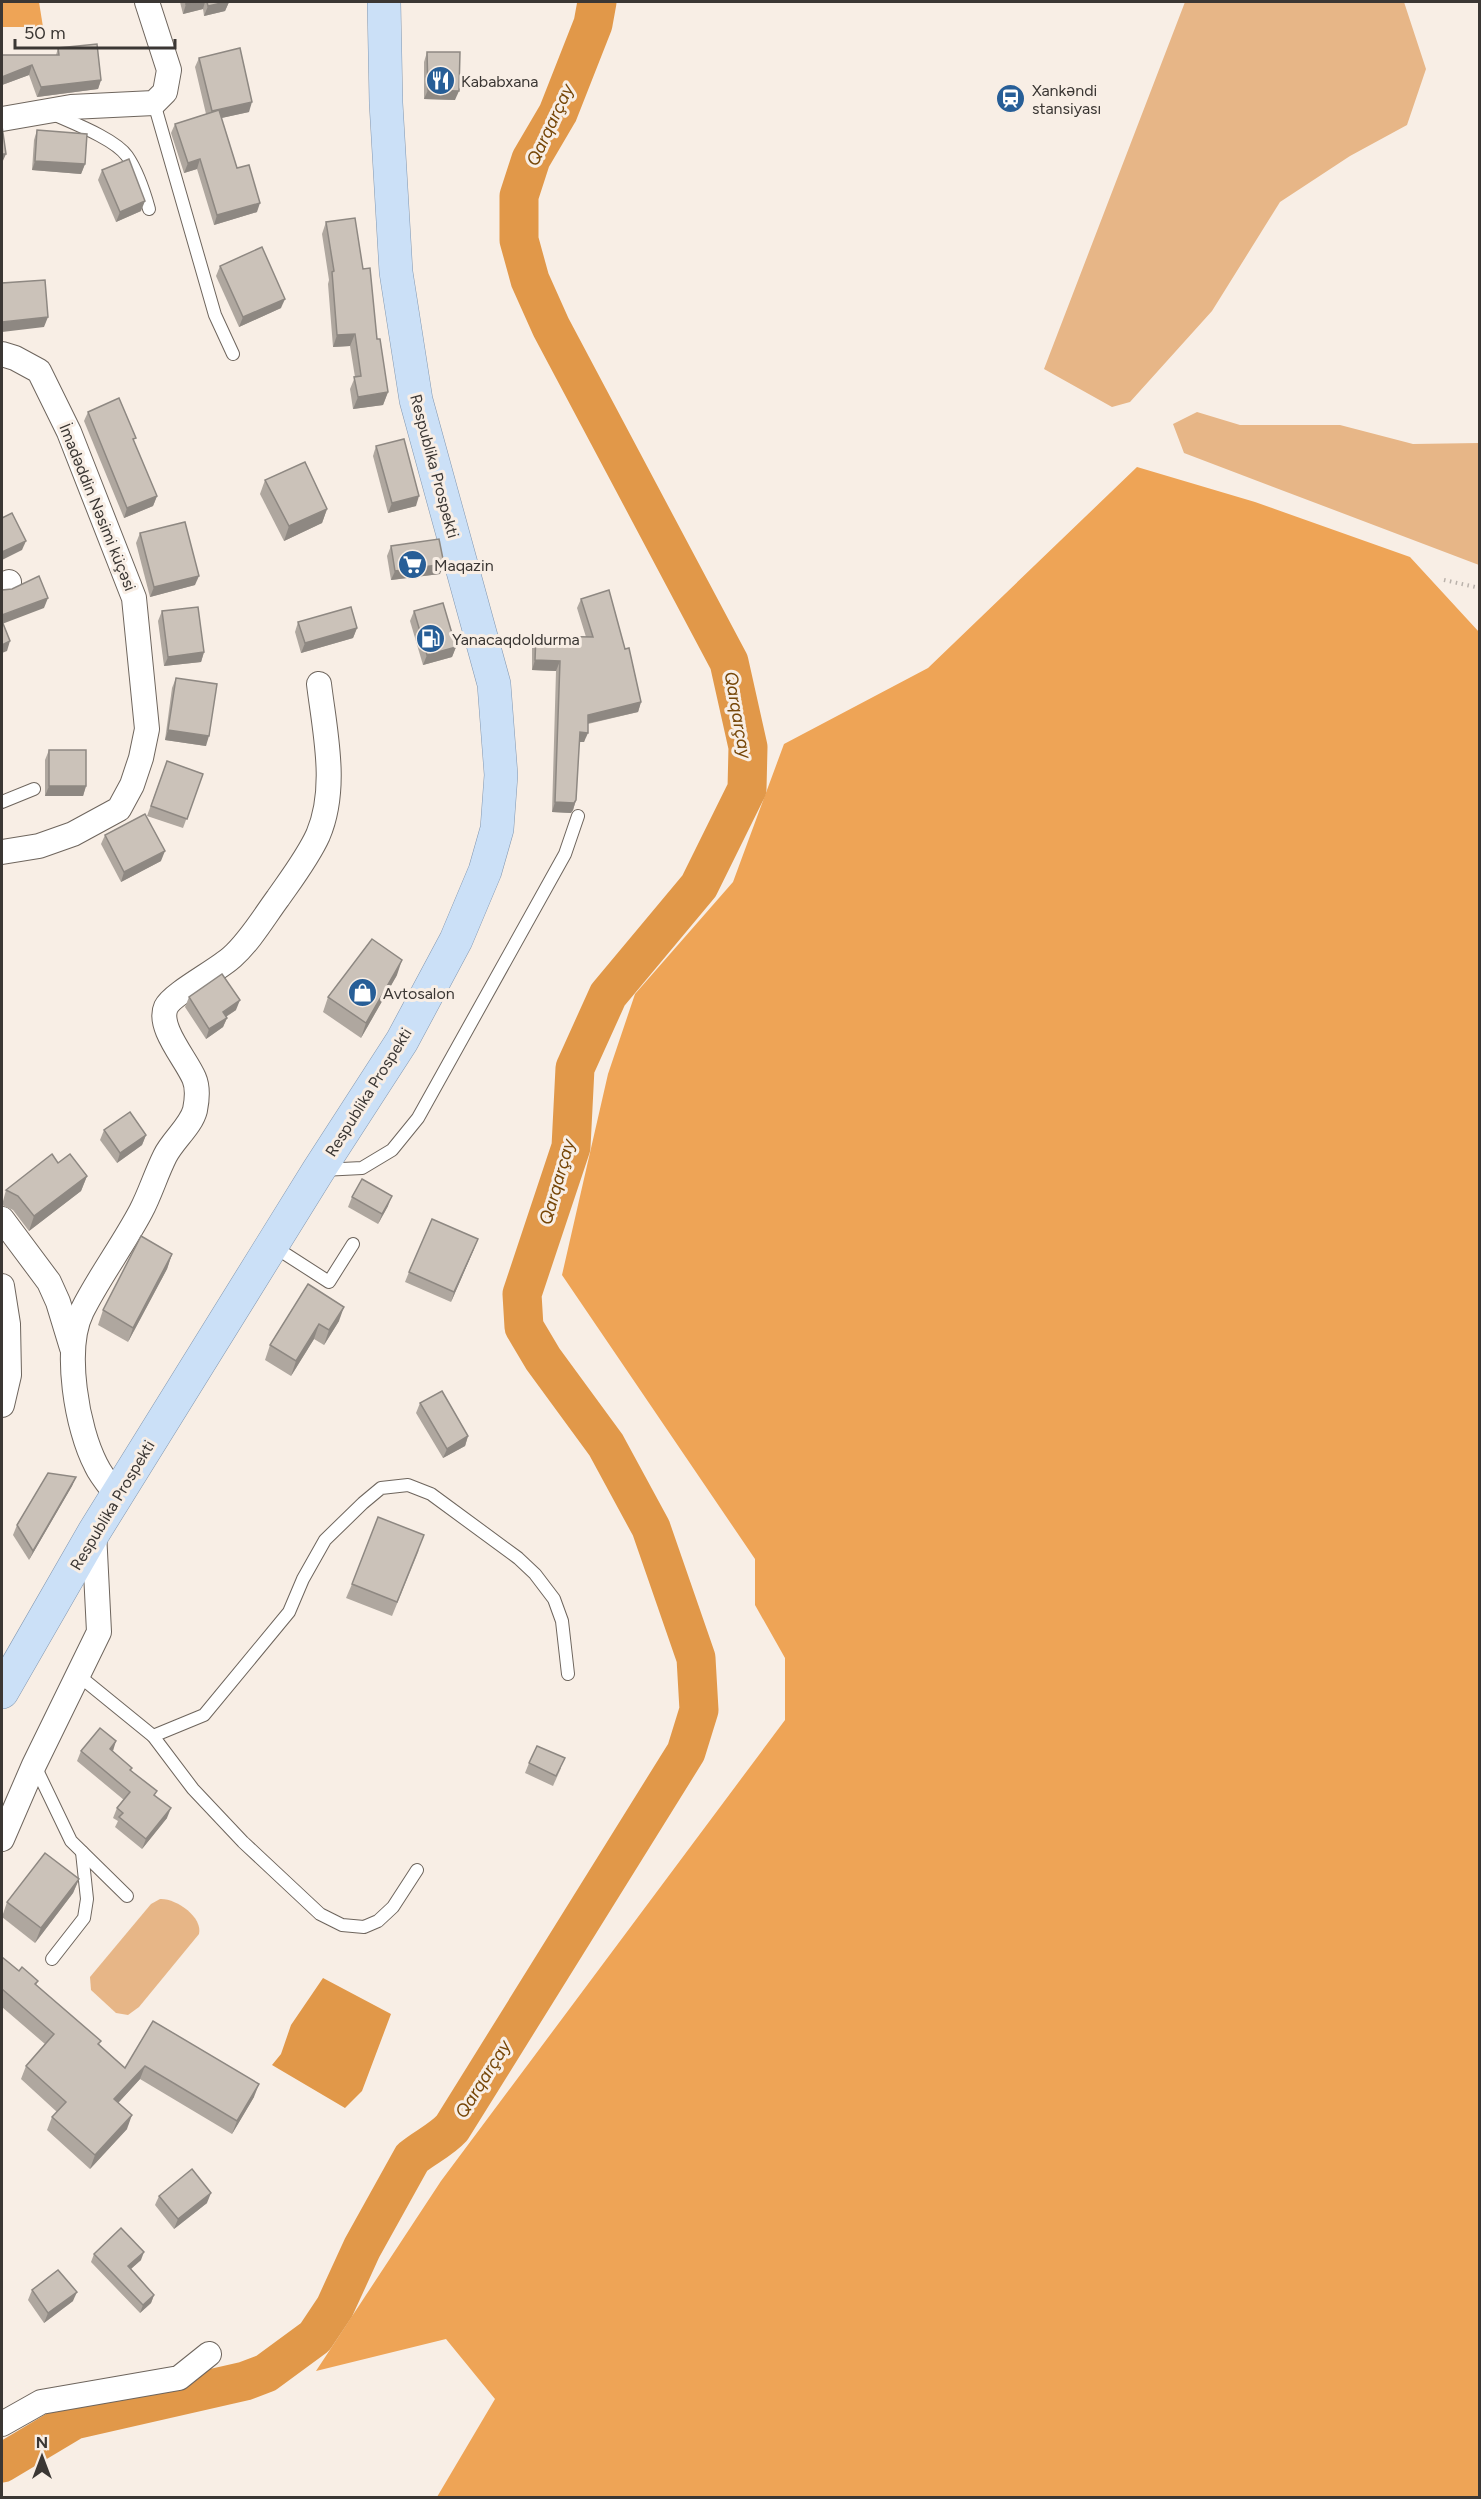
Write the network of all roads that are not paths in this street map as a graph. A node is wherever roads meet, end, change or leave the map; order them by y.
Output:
1 (147, 2) edge
2 (384, 2) edge
3 (154, 103) junction
4 (46, 111) junction
5 (2, 119) edge
6 (149, 209) dead end
7 (2, 354) edge
8 (233, 354) dead end
9 (318, 684) dead end
10 (34, 789) dead end
11 (2, 802) edge
12 (578, 816) dead end
13 (2, 852) edge
14 (318, 1171) junction
15 (2, 1220) edge
16 (353, 1244) dead end
17 (272, 1246) junction
18 (2, 1286) edge
19 (74, 1353) junction
20 (2, 1405) edge
21 (117, 1495) junction
22 (94, 1532) junction
23 (568, 1674) dead end
24 (78, 1676) junction
25 (2, 1692) edge
26 (153, 1736) junction
27 (34, 1765) junction
28 (2, 1839) edge
29 (82, 1852) junction
30 (417, 1870) dead end
31 (127, 1896) dead end
32 (52, 1959) dead end
33 (209, 2354) dead end
34 (2, 2424) edge

1 - 3 street
2 - 14 main road, Respublika Prospekti
3 - 4 street
3 - 8 lane
4 - 5 street
4 - 6 lane
7 - 13 street, İmadəddin Nəsimi küçəsi
9 - 19 street
10 - 11 lane
12 - 14 lane
14 - 17 main road, Respublika Prospekti
15 - 19 street
16 - 17 lane
17 - 21 main road, Respublika Prospekti
18 - 20 street
19 - 21 street
21 - 22 main road, Respublika Prospekti
22 - 24 street
22 - 25 main road, Respublika Prospekti
23 - 26 lane
24 - 26 lane
24 - 27 street
26 - 30 lane
27 - 28 street
27 - 29 lane
29 - 31 lane
29 - 32 lane
33 - 34 street

